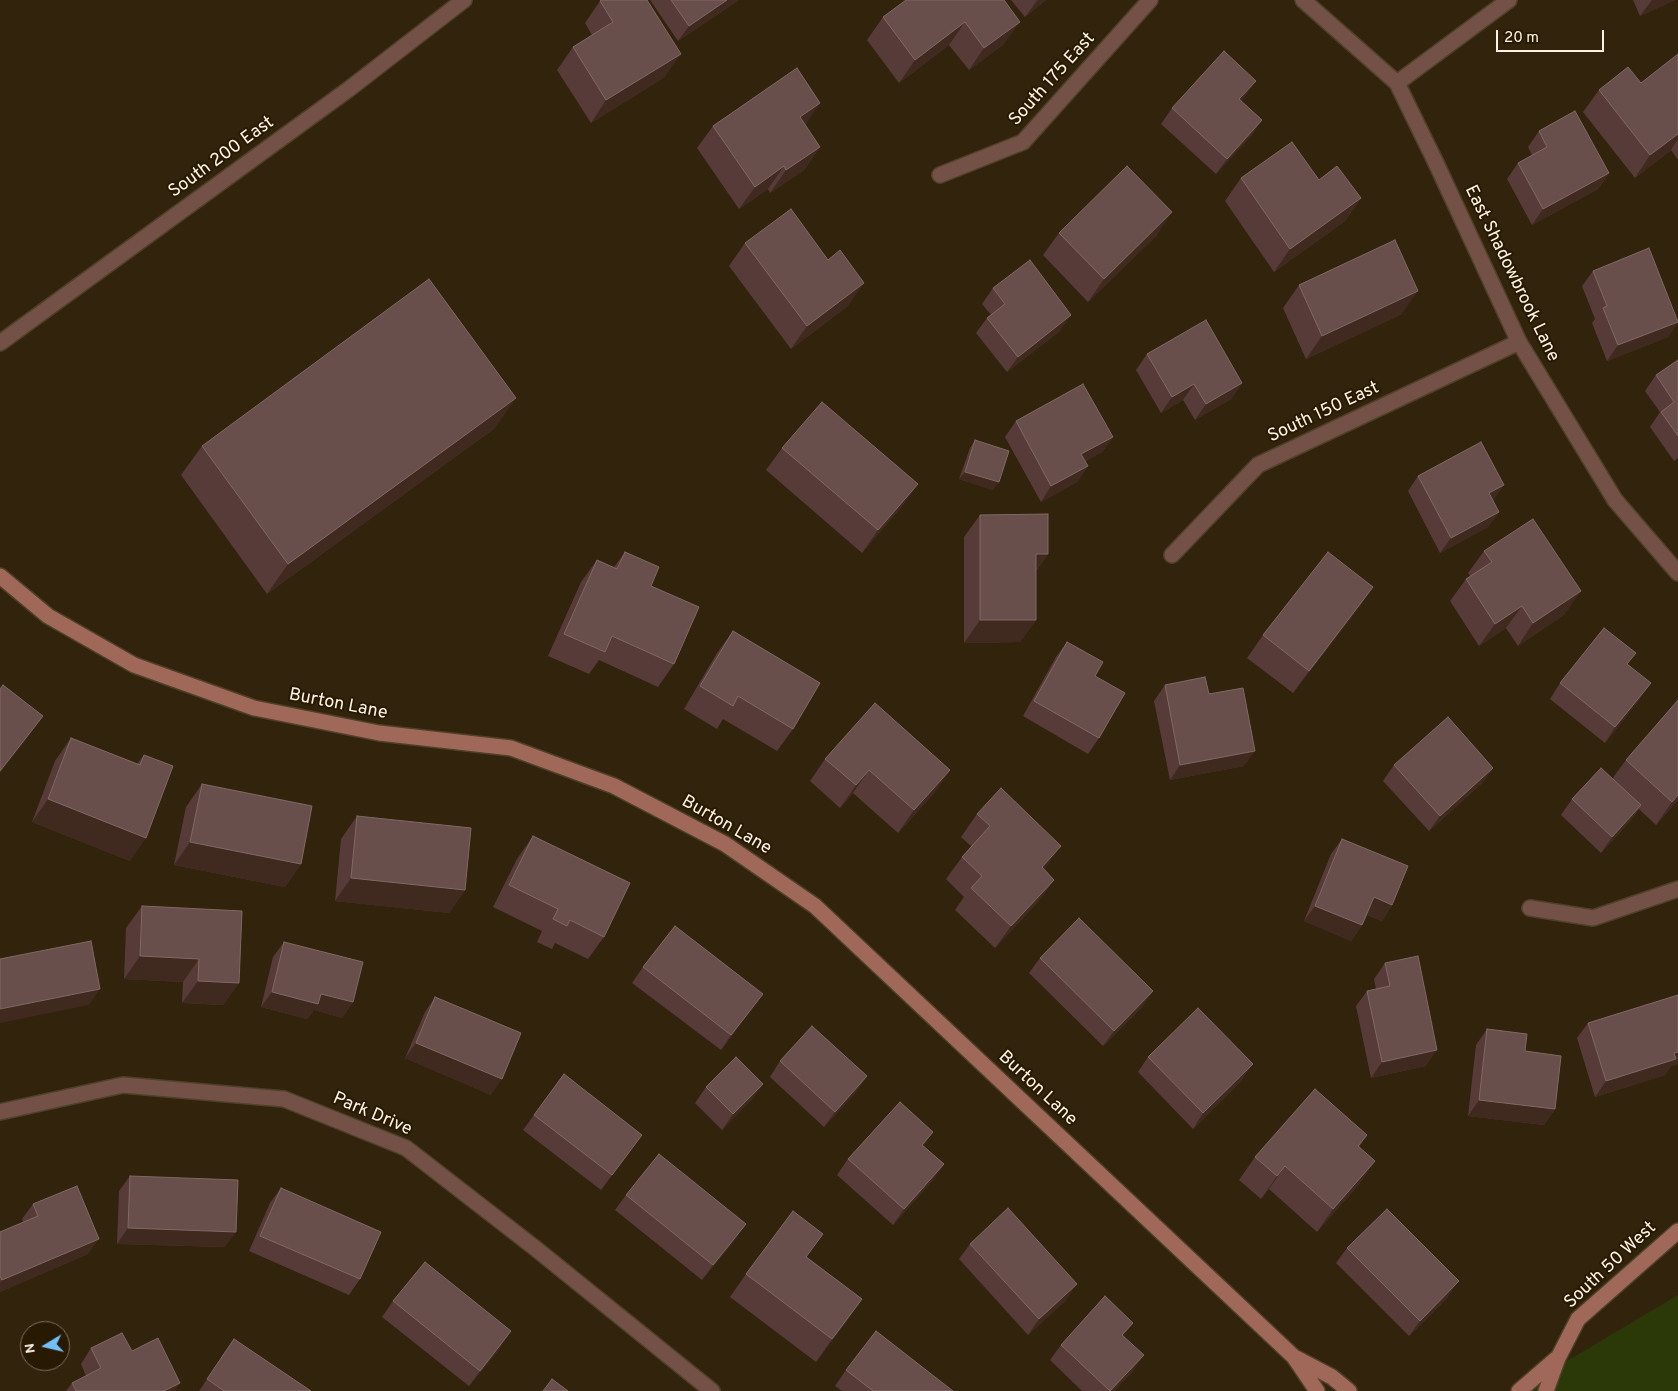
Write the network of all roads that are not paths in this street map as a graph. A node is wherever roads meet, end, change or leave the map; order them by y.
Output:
1 (464, 0) edge
2 (1150, 0) edge
3 (1304, 0) edge
4 (1509, 0) edge
5 (1397, 83) junction
6 (940, 175) dead end
7 (1519, 342) junction
8 (0, 343) edge
9 (1172, 554) dead end
10 (1678, 573) edge
11 (0, 576) edge
12 (1678, 888) edge
13 (1530, 908) dead end
14 (0, 1112) edge
15 (1678, 1231) edge
16 (1294, 1357) junction
17 (1558, 1358) junction
18 (712, 1391) edge
19 (1316, 1391) edge
20 (1349, 1391) edge
21 (1519, 1391) edge
22 (1546, 1391) edge

1 - 8 street, South 200 East
2 - 6 street, South 175 East
3 - 5 street, East Shadowbrook Lane
4 - 5 street
5 - 7 street, East Shadowbrook Lane
7 - 9 street, South 150 East
7 - 10 street, East Shadowbrook Lane
11 - 16 street, Burton Lane
12 - 13 street
14 - 18 street, Park Drive
15 - 17 street, South 50 West
16 - 19 street, Burton Lane
16 - 20 street, Burton Lane
17 - 21 street, South 50 West
17 - 22 street, South 50 West

